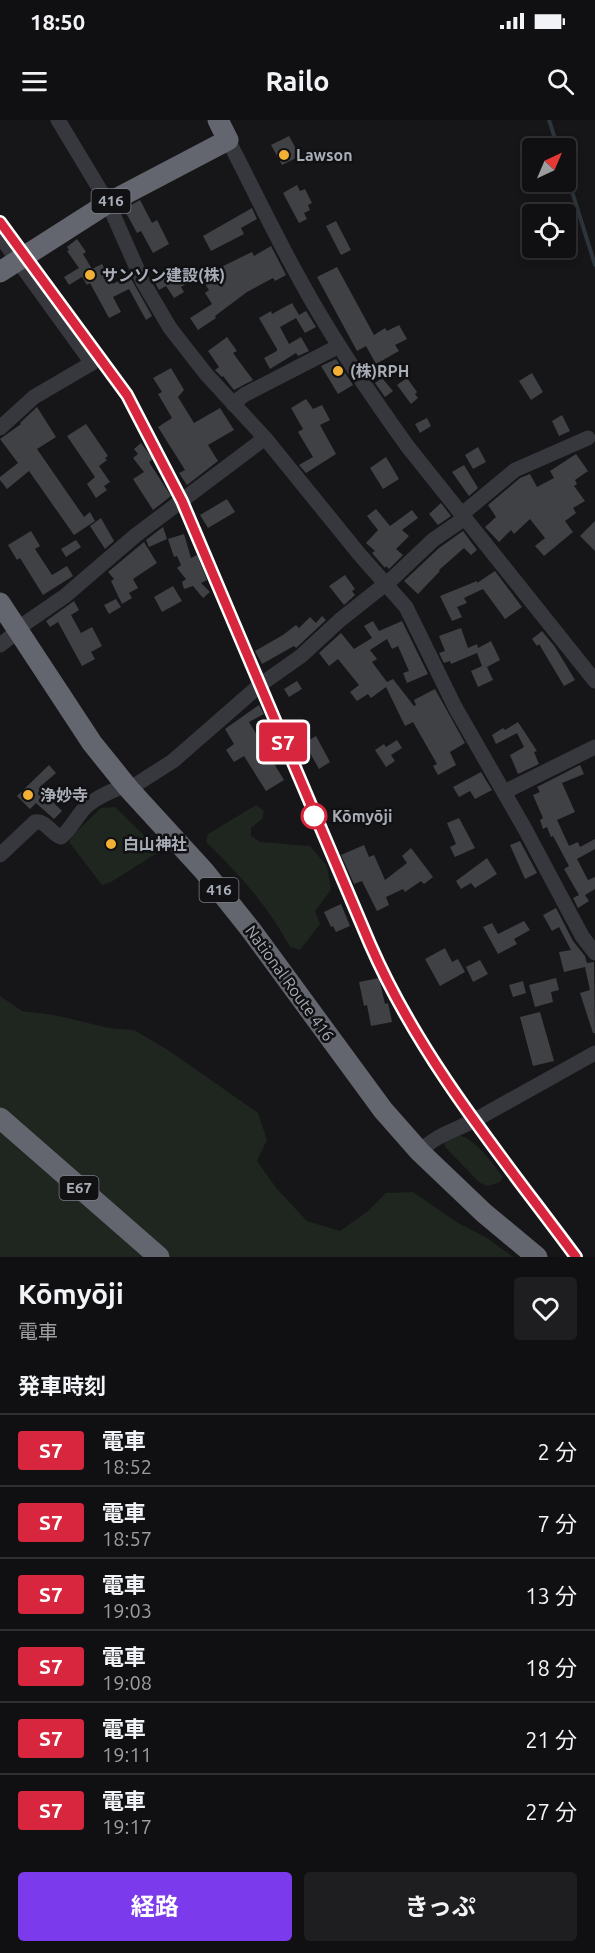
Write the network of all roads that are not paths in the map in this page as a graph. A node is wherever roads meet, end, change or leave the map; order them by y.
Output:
1 (58, 120) edge
2 (218, 120) edge
3 (228, 140) junction
4 (108, 203) junction
5 (0, 236) edge
6 (18, 261) junction
7 (0, 272) edge
8 (339, 346) junction
9 (233, 404) junction
10 (0, 428) edge
11 (265, 438) junction
12 (588, 438) dead end
13 (463, 516) junction
14 (386, 584) junction
15 (0, 603) edge
16 (8, 636) edge
17 (595, 681) edge
18 (595, 747) edge
19 (127, 787) junction
20 (504, 792) junction
21 (0, 855) edge
22 (595, 953) edge
23 (595, 1053) edge
24 (0, 1118) edge
25 (420, 1152) junction
26 (159, 1257) edge
27 (537, 1257) edge

1 - 4 street
2 - 3 highway
3 - 4 highway, 416
3 - 8 street
4 - 6 highway, 416
4 - 9 street
5 - 6 street
6 - 7 highway, 416
6 - 10 street
8 - 9 street
8 - 13 street
9 - 11 street
11 - 14 street
11 - 16 street
12 - 13 street
13 - 14 street
13 - 17 street
14 - 19 street
14 - 20 street
15 - 16 highway, National Route 416 / 416
16 - 19 highway, National Route 416 / 416
18 - 20 street
19 - 21 street
19 - 25 highway, National Route 416 / 416
20 - 22 street
23 - 25 street
24 - 26 highway, E67
25 - 27 highway, National Route 416 / 416

